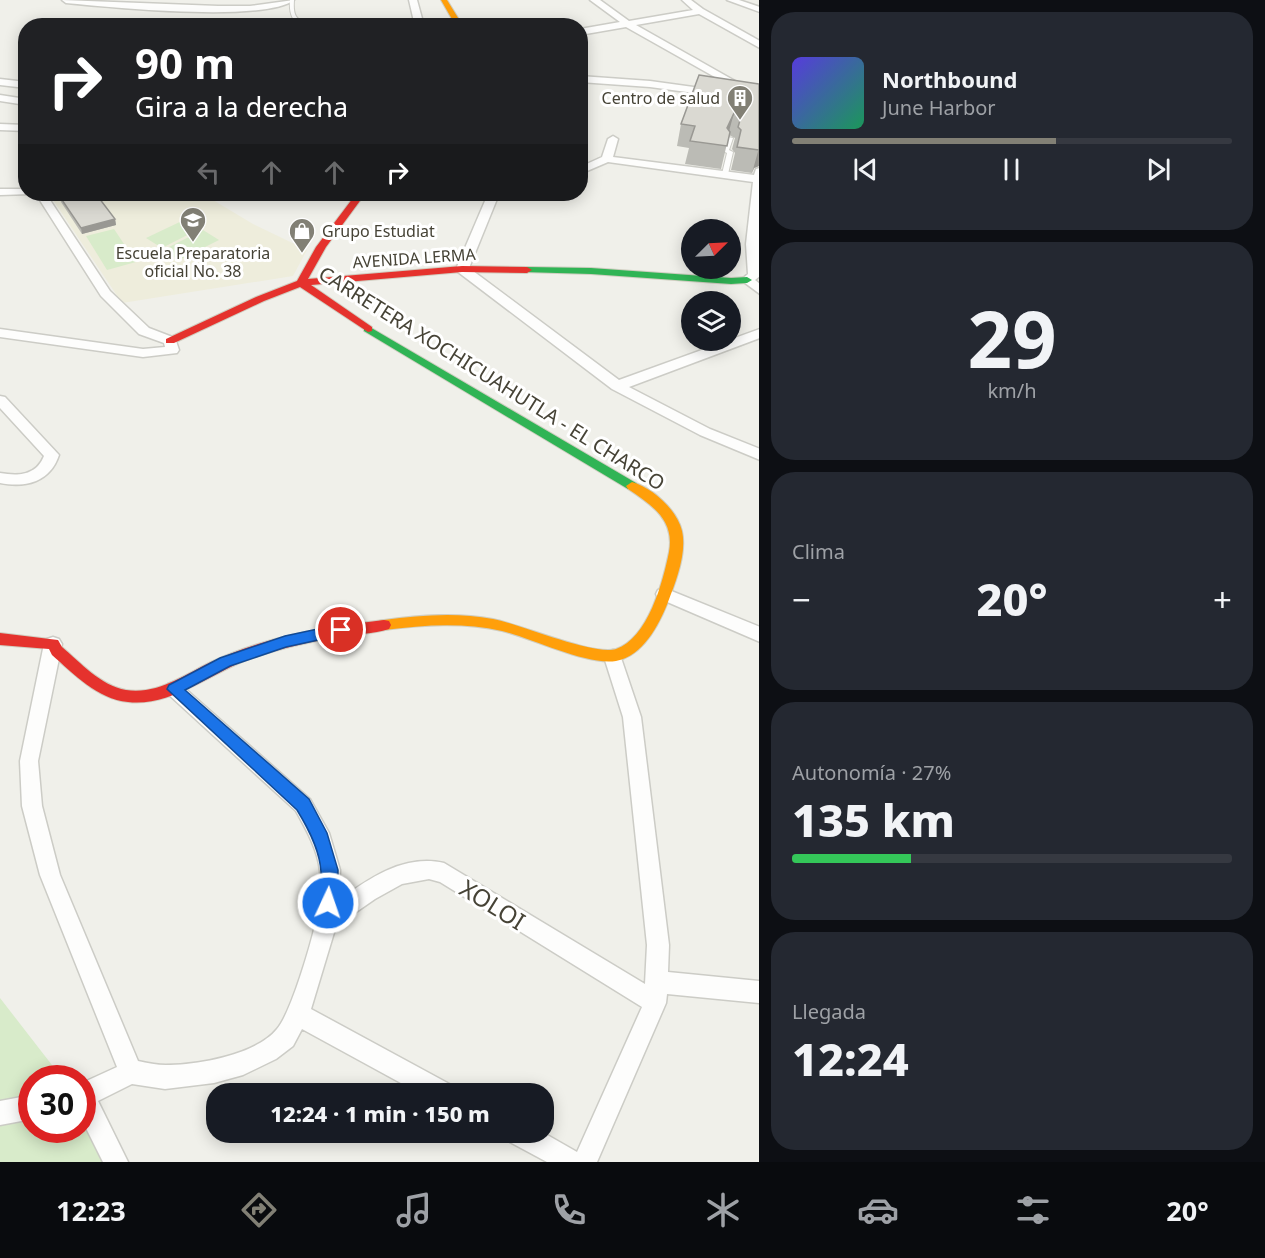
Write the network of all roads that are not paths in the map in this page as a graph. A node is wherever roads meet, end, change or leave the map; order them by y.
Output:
1 (66, 0) edge
2 (291, 0) edge
3 (413, 0) edge
4 (444, 0) edge
5 (594, 0) edge
6 (686, 0) edge
7 (731, 0) edge
8 (166, 4) edge
9 (759, 10) edge
10 (700, 11) junction
11 (293, 18) edge
12 (416, 18) edge
13 (455, 18) edge
14 (628, 24) junction
15 (588, 31) edge
16 (759, 45) edge
17 (588, 79) edge
18 (0, 82) edge
19 (18, 84) edge
20 (747, 97) junction
21 (0, 98) edge
22 (759, 99) edge
23 (18, 101) edge
24 (0, 127) edge
25 (18, 128) edge
26 (730, 138) edge
27 (613, 139) dead end
28 (607, 159) junction
29 (588, 167) edge
30 (725, 174) junction
31 (759, 175) edge
32 (0, 192) edge
33 (18, 192) edge
34 (46, 201) edge
35 (355, 201) edge
36 (490, 201) edge
37 (756, 244) edge
38 (462, 269) junction
39 (747, 280) junction
40 (301, 283) junction
41 (759, 290) edge
42 (0, 333) edge
43 (759, 333) edge
44 (170, 341) junction
45 (617, 386) junction
46 (0, 400) edge
47 (759, 455) edge
48 (0, 478) edge
49 (664, 594) junction
50 (759, 635) edge
51 (0, 639) edge
52 (53, 644) junction
53 (613, 657) junction
54 (174, 689) junction
55 (327, 920) junction
56 (759, 992) edge
57 (656, 993) junction
58 (298, 1014) junction
59 (131, 1072) junction
60 (425, 1083) edge
61 (96, 1090) edge
62 (18, 1110) edge
63 (0, 1113) edge
64 (96, 1122) edge
65 (537, 1143) edge
66 (116, 1162) edge
67 (572, 1162) edge
68 (585, 1162) edge

1 - 8 street
2 - 8 street
2 - 11 lane
3 - 12 street
4 - 13 main road
5 - 14 street
6 - 10 street
7 - 9 street
10 - 14 street
10 - 16 street
14 - 15 street
14 - 20 street
17 - 20 street
18 - 19 street
20 - 22 street
21 - 23 street
24 - 25 street
26 - 30 lane
27 - 28 street
28 - 29 street
28 - 30 street
30 - 31 street
31 - 37 street
32 - 33 street
34 - 44 street
35 - 40 main road, CARRETERA XOCHICUAHUTLA - EL CHARCO
36 - 38 street
37 - 39 street
38 - 39 main road, AVENIDA LERMA
38 - 40 main road, AVENIDA LERMA
38 - 45 street
39 - 41 street
40 - 44 main road, AVENIDA LERMA
40 - 49 main road, CARRETERA XOCHICUAHUTLA - EL CHARCO
42 - 44 street, AVENIDA LERMA
43 - 45 street
45 - 47 street
46 - 48 street
49 - 50 street
49 - 53 main road, CARRETERA XOCHICUAHUTLA - EL CHARCO
51 - 52 main road
52 - 54 main road
52 - 59 street
53 - 54 main road
53 - 57 street
54 - 55 street
55 - 57 street, XOLOI
55 - 58 street
56 - 57 street
57 - 68 street
58 - 59 street
58 - 60 street
59 - 61 street
62 - 63 street
64 - 66 street
65 - 67 street

